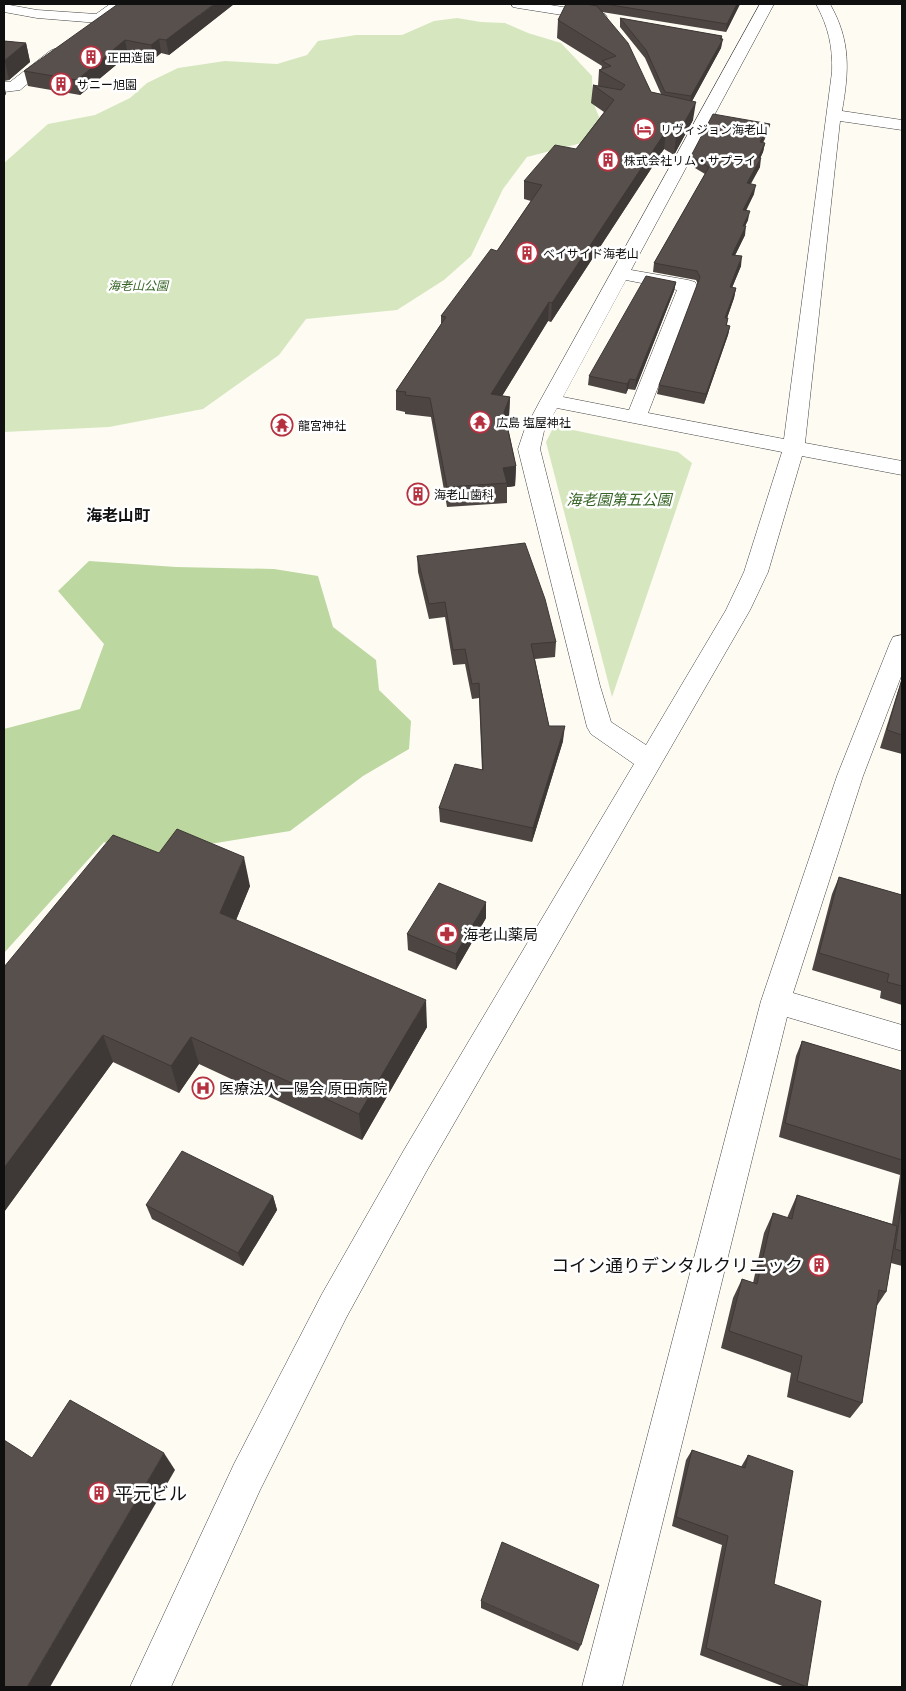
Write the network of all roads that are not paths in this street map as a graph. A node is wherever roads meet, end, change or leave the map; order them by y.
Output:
1 (119, 4) edge
2 (518, 4) edge
3 (767, 4) edge
4 (822, 4) edge
5 (4, 8) edge
6 (99, 18) junction
7 (609, 22) edge
8 (83, 31) edge
9 (68, 44) edge
10 (4, 87) edge
11 (833, 115) junction
12 (902, 125) edge
13 (619, 273) junction
14 (550, 401) junction
15 (636, 417) junction
16 (794, 447) junction
17 (902, 468) edge
18 (902, 643) edge
19 (650, 761) junction
20 (776, 1001) junction
21 (902, 1038) edge
22 (150, 1687) edge
23 (602, 1687) edge

1 - 6 street
2 - 7 street
3 - 13 street
4 - 11 street
5 - 6 street
6 - 8 street
9 - 10 street
11 - 12 street
11 - 16 street
13 - 14 street
13 - 15 street
14 - 15 street
14 - 19 street
15 - 16 street
16 - 17 street
16 - 19 street
18 - 20 street
19 - 22 street
20 - 21 street
20 - 23 street

